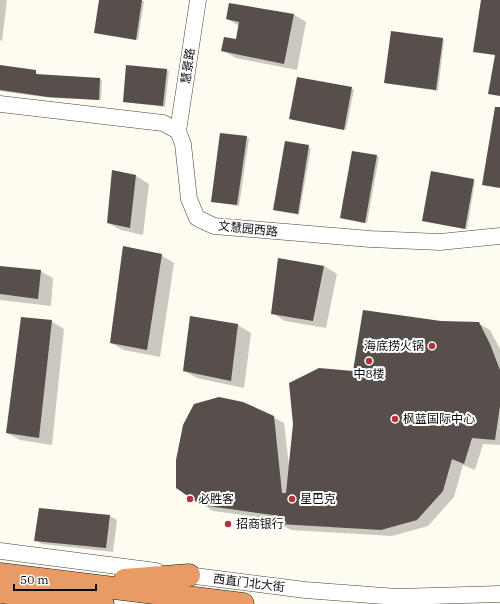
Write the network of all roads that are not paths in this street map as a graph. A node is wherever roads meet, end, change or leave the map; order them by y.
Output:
1 (198, 0) edge
2 (0, 104) edge
3 (178, 131) junction
4 (500, 236) edge
5 (0, 551) edge
6 (0, 574) edge
7 (189, 575) junction
8 (0, 592) edge
9 (79, 596) edge
10 (490, 597) edge
11 (103, 604) edge
12 (243, 604) edge

1 - 3 street, 慧景路
2 - 3 street
3 - 4 street, 文慧园西路
5 - 7 street, 西直门北大街
6 - 9 highway, 西直门北大街
7 - 9 highway
7 - 10 street, 西直门北大街
8 - 9 highway, 西直门北大街
9 - 11 highway, 西直门北大街
9 - 12 highway, 西直门北大街

